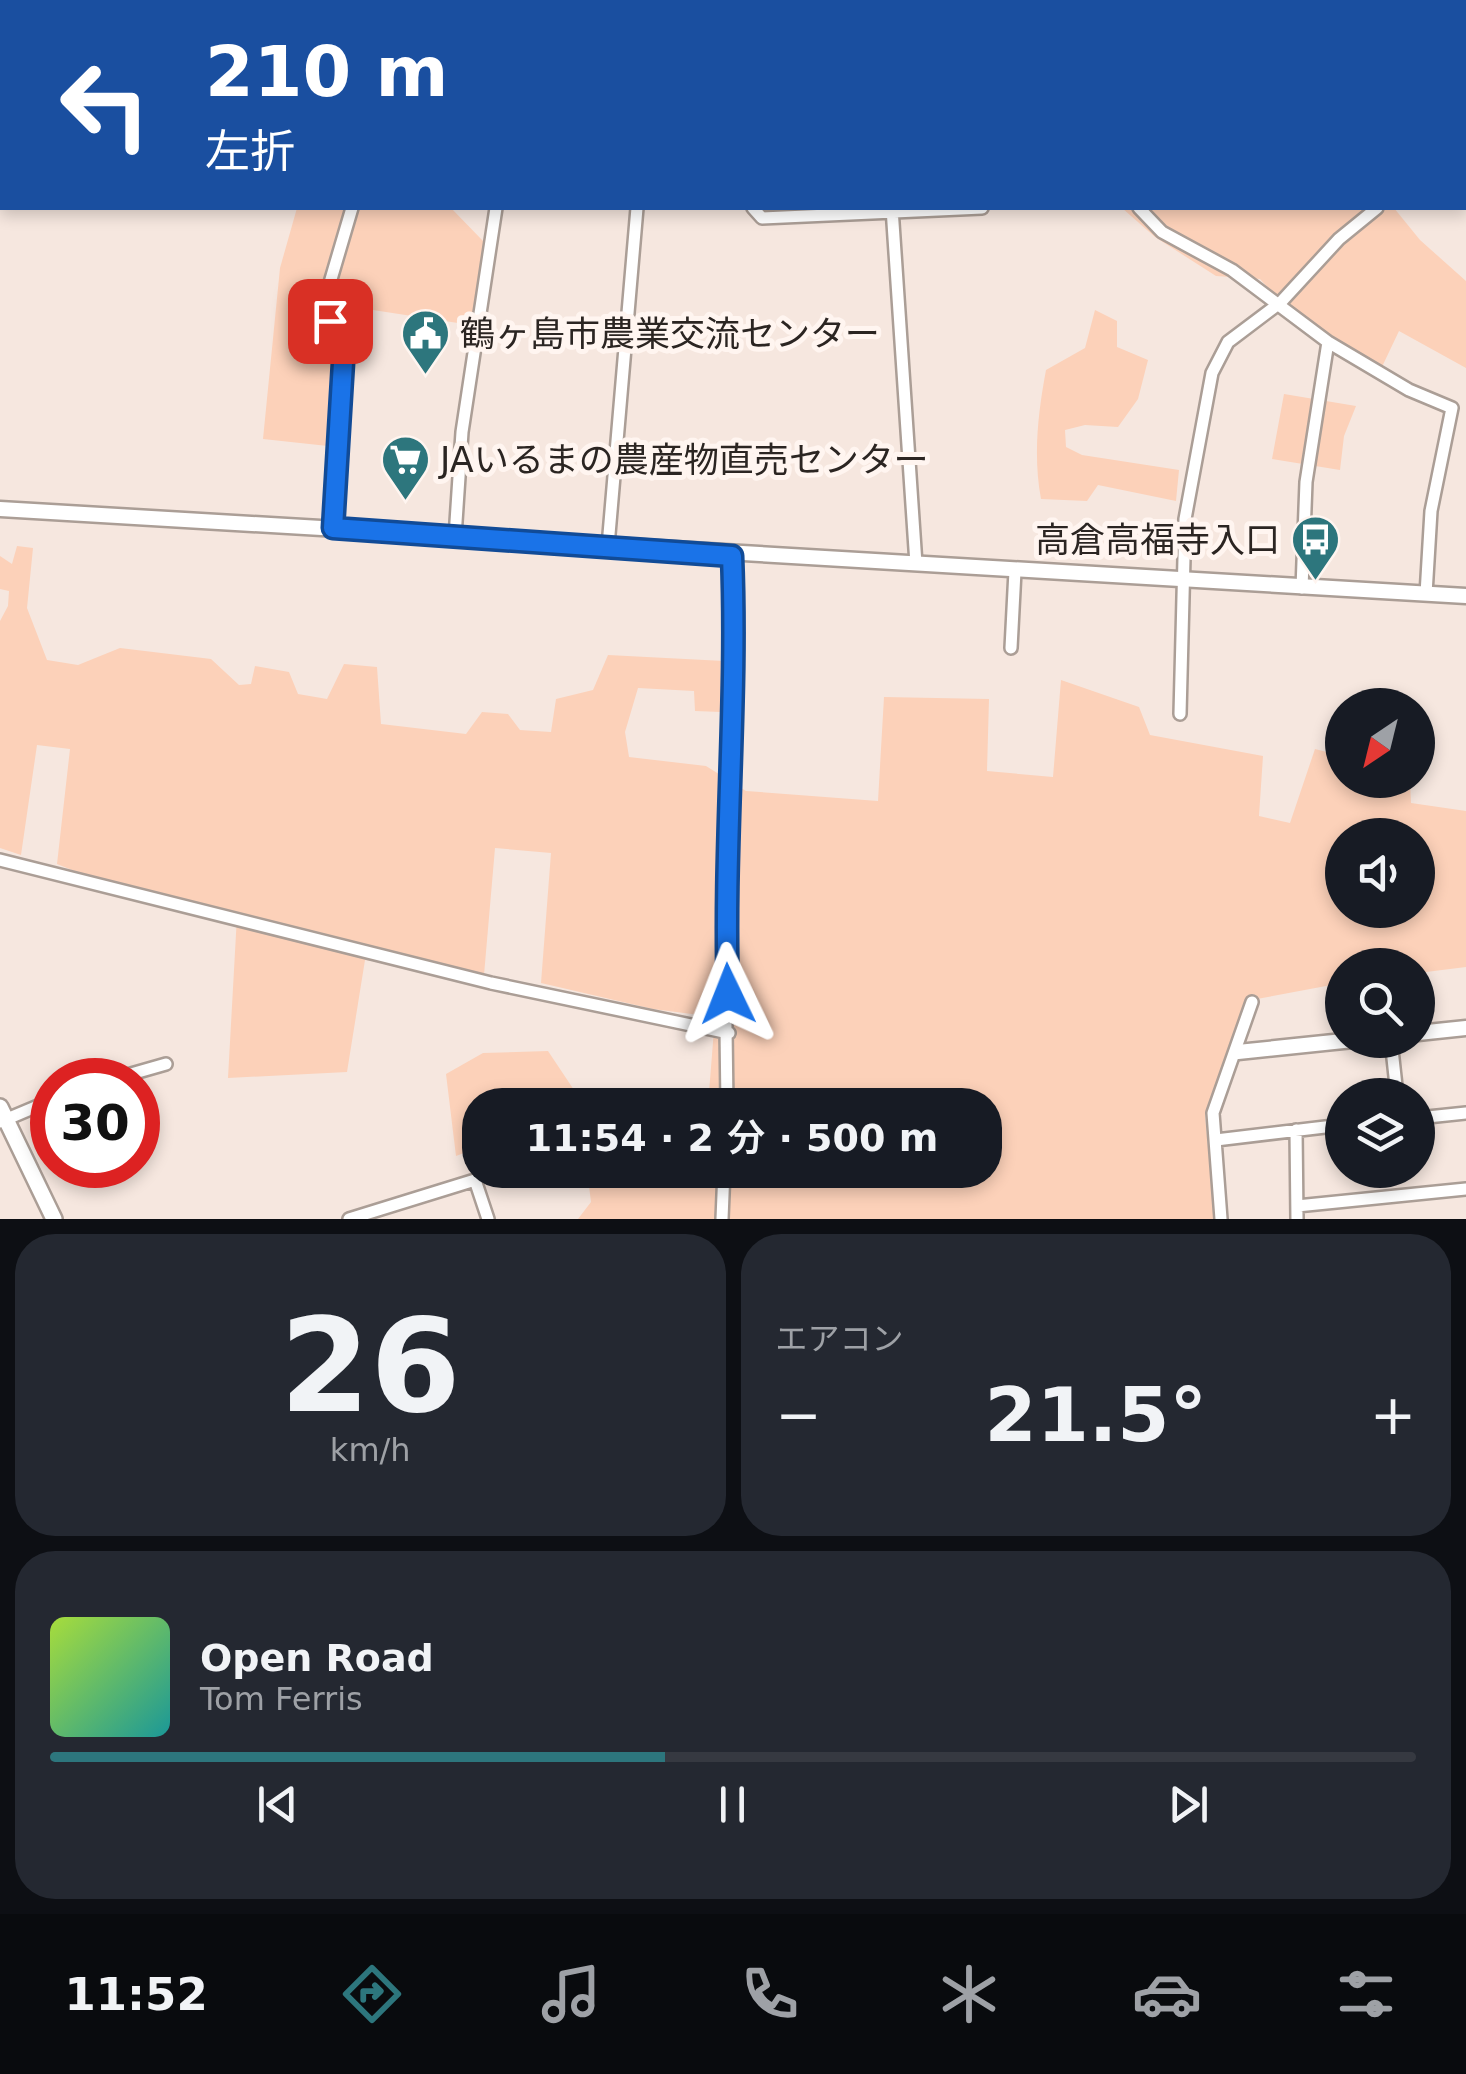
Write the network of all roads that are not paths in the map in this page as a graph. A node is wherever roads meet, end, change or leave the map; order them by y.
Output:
1 (351, 210) edge
2 (496, 210) edge
3 (637, 210) edge
4 (755, 210) edge
5 (922, 210) edge
6 (1141, 210) edge
7 (1374, 210) edge
8 (892, 211) edge
9 (1281, 302) junction
10 (1328, 342) junction
11 (0, 509) edge
12 (333, 528) junction
13 (455, 536) junction
14 (608, 546) junction
15 (732, 556) junction
16 (916, 564) junction
17 (1015, 571) junction
18 (1182, 581) junction
19 (1302, 588) junction
20 (1426, 594) junction
21 (1466, 596) edge
22 (1011, 648) dead end
23 (1180, 714) dead end
24 (0, 860) edge
25 (1252, 1002) dead end
26 (1466, 1028) edge
27 (729, 1032) junction
28 (1435, 1032) edge
29 (1325, 1043) edge
30 (1238, 1052) junction
31 (166, 1064) dead end
32 (160, 1066) edge
33 (727, 1088) edge
34 (30, 1107) edge
35 (1466, 1113) edge
36 (2, 1116) edge
37 (1435, 1116) edge
38 (1325, 1127) edge
39 (1296, 1130) junction
40 (1216, 1140) junction
41 (723, 1188) edge
42 (1466, 1189) edge
43 (1297, 1212) edge
44 (54, 1219) edge
45 (349, 1219) edge
46 (488, 1219) edge
47 (722, 1219) edge
48 (1222, 1219) edge

1 - 12 street
2 - 13 street
3 - 14 street
4 - 8 street
5 - 8 street
6 - 9 street
7 - 9 street
8 - 16 street
9 - 10 street
9 - 18 street
10 - 19 street
10 - 20 street
11 - 12 street
12 - 13 street
13 - 14 street
14 - 15 street
15 - 16 street
15 - 27 street
16 - 17 street
17 - 18 street
17 - 22 street
18 - 19 street
18 - 23 street
19 - 20 street
20 - 21 street
24 - 27 street
25 - 30 street
26 - 28 street
27 - 33 street
29 - 30 street
30 - 40 street
31 - 32 street
34 - 36 street
35 - 37 street
36 - 44 main road
38 - 39 street
39 - 40 street
39 - 43 street
40 - 48 street
41 - 47 street
42 - 43 street
45 - 46 street

